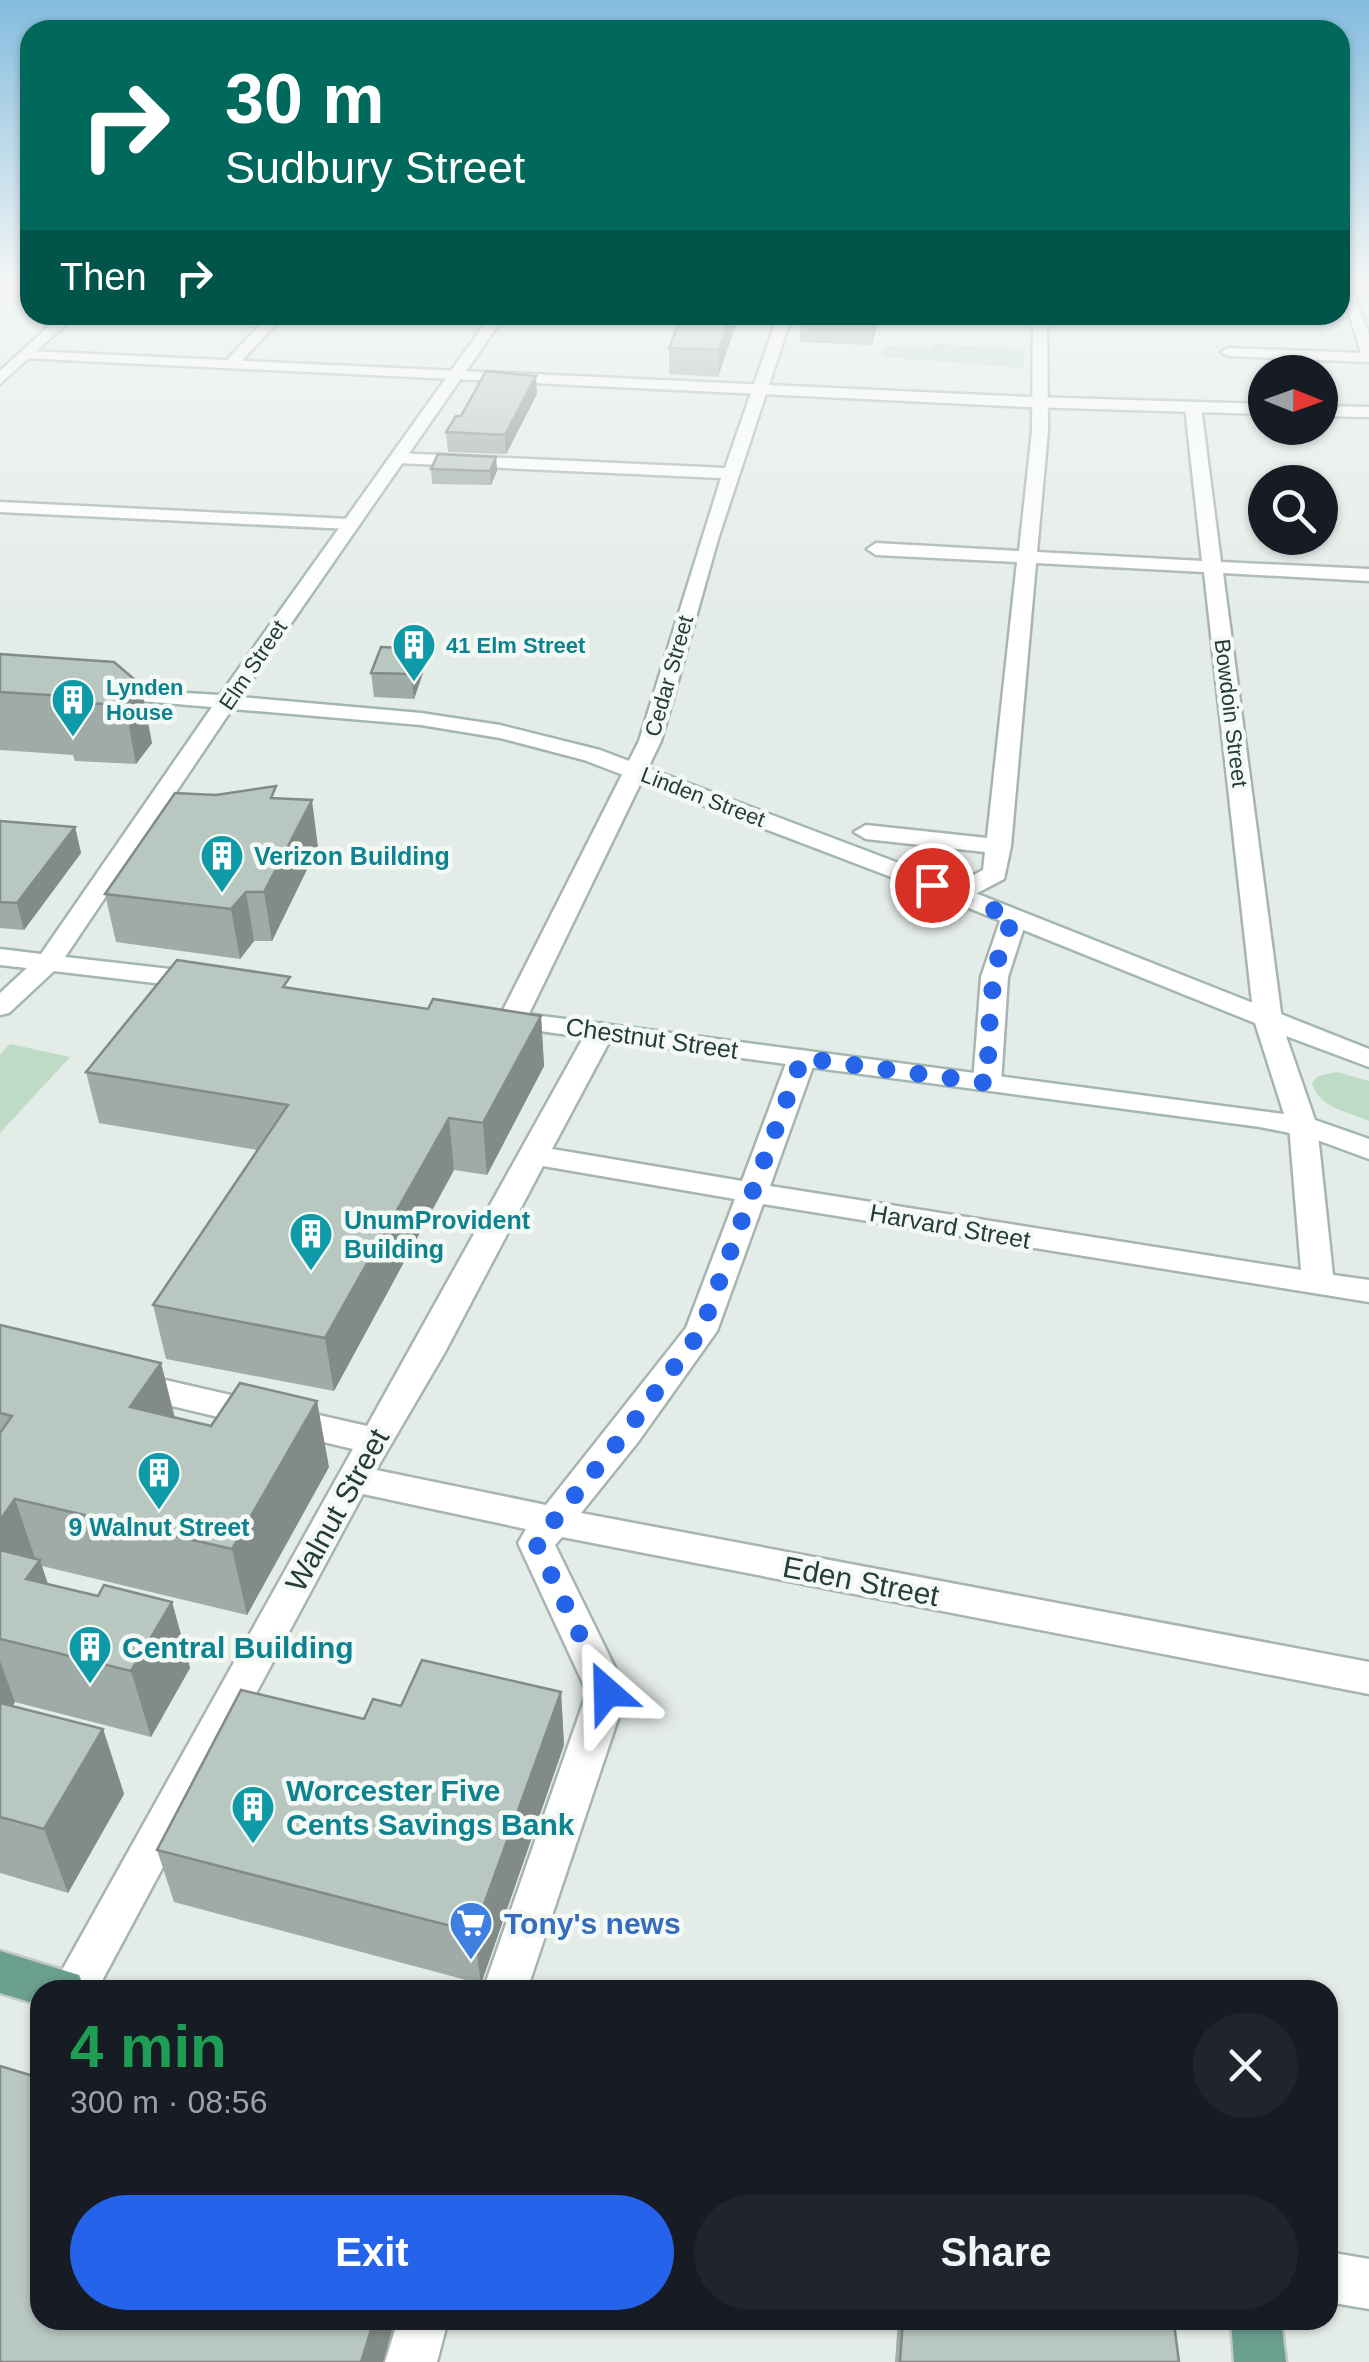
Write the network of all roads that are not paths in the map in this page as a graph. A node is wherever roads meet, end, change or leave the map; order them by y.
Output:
1 (443, 393) edge
2 (758, 393) edge
3 (845, 393) edge
4 (1041, 393) edge
5 (1041, 403) junction
6 (1193, 407) junction
7 (1248, 409) edge
8 (1338, 412) edge
9 (1368, 415) edge
10 (396, 458) junction
11 (730, 473) junction
12 (0, 508) edge
13 (349, 524) junction
14 (876, 549) dead end
15 (1029, 558) junction
16 (1210, 566) junction
17 (1369, 575) edge
18 (75, 690) edge
19 (228, 702) junction
20 (635, 772) junction
21 (866, 832) dead end
22 (999, 846) junction
23 (956, 894) junction
24 (1014, 918) junction
25 (0, 957) edge
26 (48, 962) junction
27 (225, 984) edge
28 (0, 1007) edge
29 (483, 1016) edge
30 (512, 1020) junction
31 (1268, 1020) junction
32 (601, 1031) junction
33 (802, 1058) junction
34 (1366, 1058) edge
35 (1286, 1076) junction
36 (987, 1083) junction
37 (1299, 1115) junction
38 (1369, 1150) edge
39 (532, 1155) junction
40 (751, 1190) junction
41 (1318, 1283) junction
42 (1369, 1291) edge
43 (97, 1376) edge
44 (375, 1441) junction
45 (354, 1479) junction
46 (550, 1522) junction
47 (1369, 1678) edge
48 (0, 1972) edge
49 (30, 1980) edge
50 (78, 1980) edge
51 (509, 1980) edge
52 (1338, 2279) edge
53 (1369, 2284) edge
54 (420, 2330) edge
55 (1257, 2330) edge
56 (411, 2362) edge
57 (1260, 2362) edge

1 - 10 street, Elm Street
2 - 11 street, Cedar Street
3 - 5 street
4 - 5 street
5 - 6 street
5 - 15 street
6 - 7 street
6 - 16 street, Bowdoin Street
8 - 9 street
10 - 11 street
10 - 13 street, Elm Street
11 - 20 street, Cedar Street
12 - 13 street
13 - 19 street, Elm Street
14 - 15 street
15 - 16 street
15 - 22 street
16 - 17 street
16 - 31 street, Bowdoin Street
18 - 19 street, Linden Street
19 - 20 street, Linden Street
19 - 26 street, Elm Street
20 - 23 street, Linden Street
20 - 30 street, Cedar Street
21 - 22 street
22 - 23 street
23 - 24 street, Linden Street
24 - 31 street, Linden Street
24 - 36 street
25 - 26 street
26 - 27 street
26 - 28 street, Elm Street
29 - 30 street, Chestnut Street
30 - 32 street, Chestnut Street
31 - 34 street, Linden Street
31 - 35 street, Bowdoin Street
32 - 33 street, Chestnut Street
32 - 39 street, Walnut Street
33 - 36 street, Chestnut Street
33 - 40 street
34 - 35 street
35 - 37 street, Bowdoin Street
36 - 37 street, Chestnut Street
37 - 38 street, Chestnut Street
37 - 41 street
39 - 40 street, Harvard Street
39 - 44 street, Walnut Street
40 - 41 street, Harvard Street
40 - 46 street
41 - 42 street, Harvard Street
43 - 44 street
44 - 45 street, Walnut Street
45 - 46 street, Eden Street
45 - 50 street, Walnut Street
46 - 47 street, Eden Street
46 - 51 street
48 - 49 main road
52 - 53 street
54 - 56 street
55 - 57 main road

